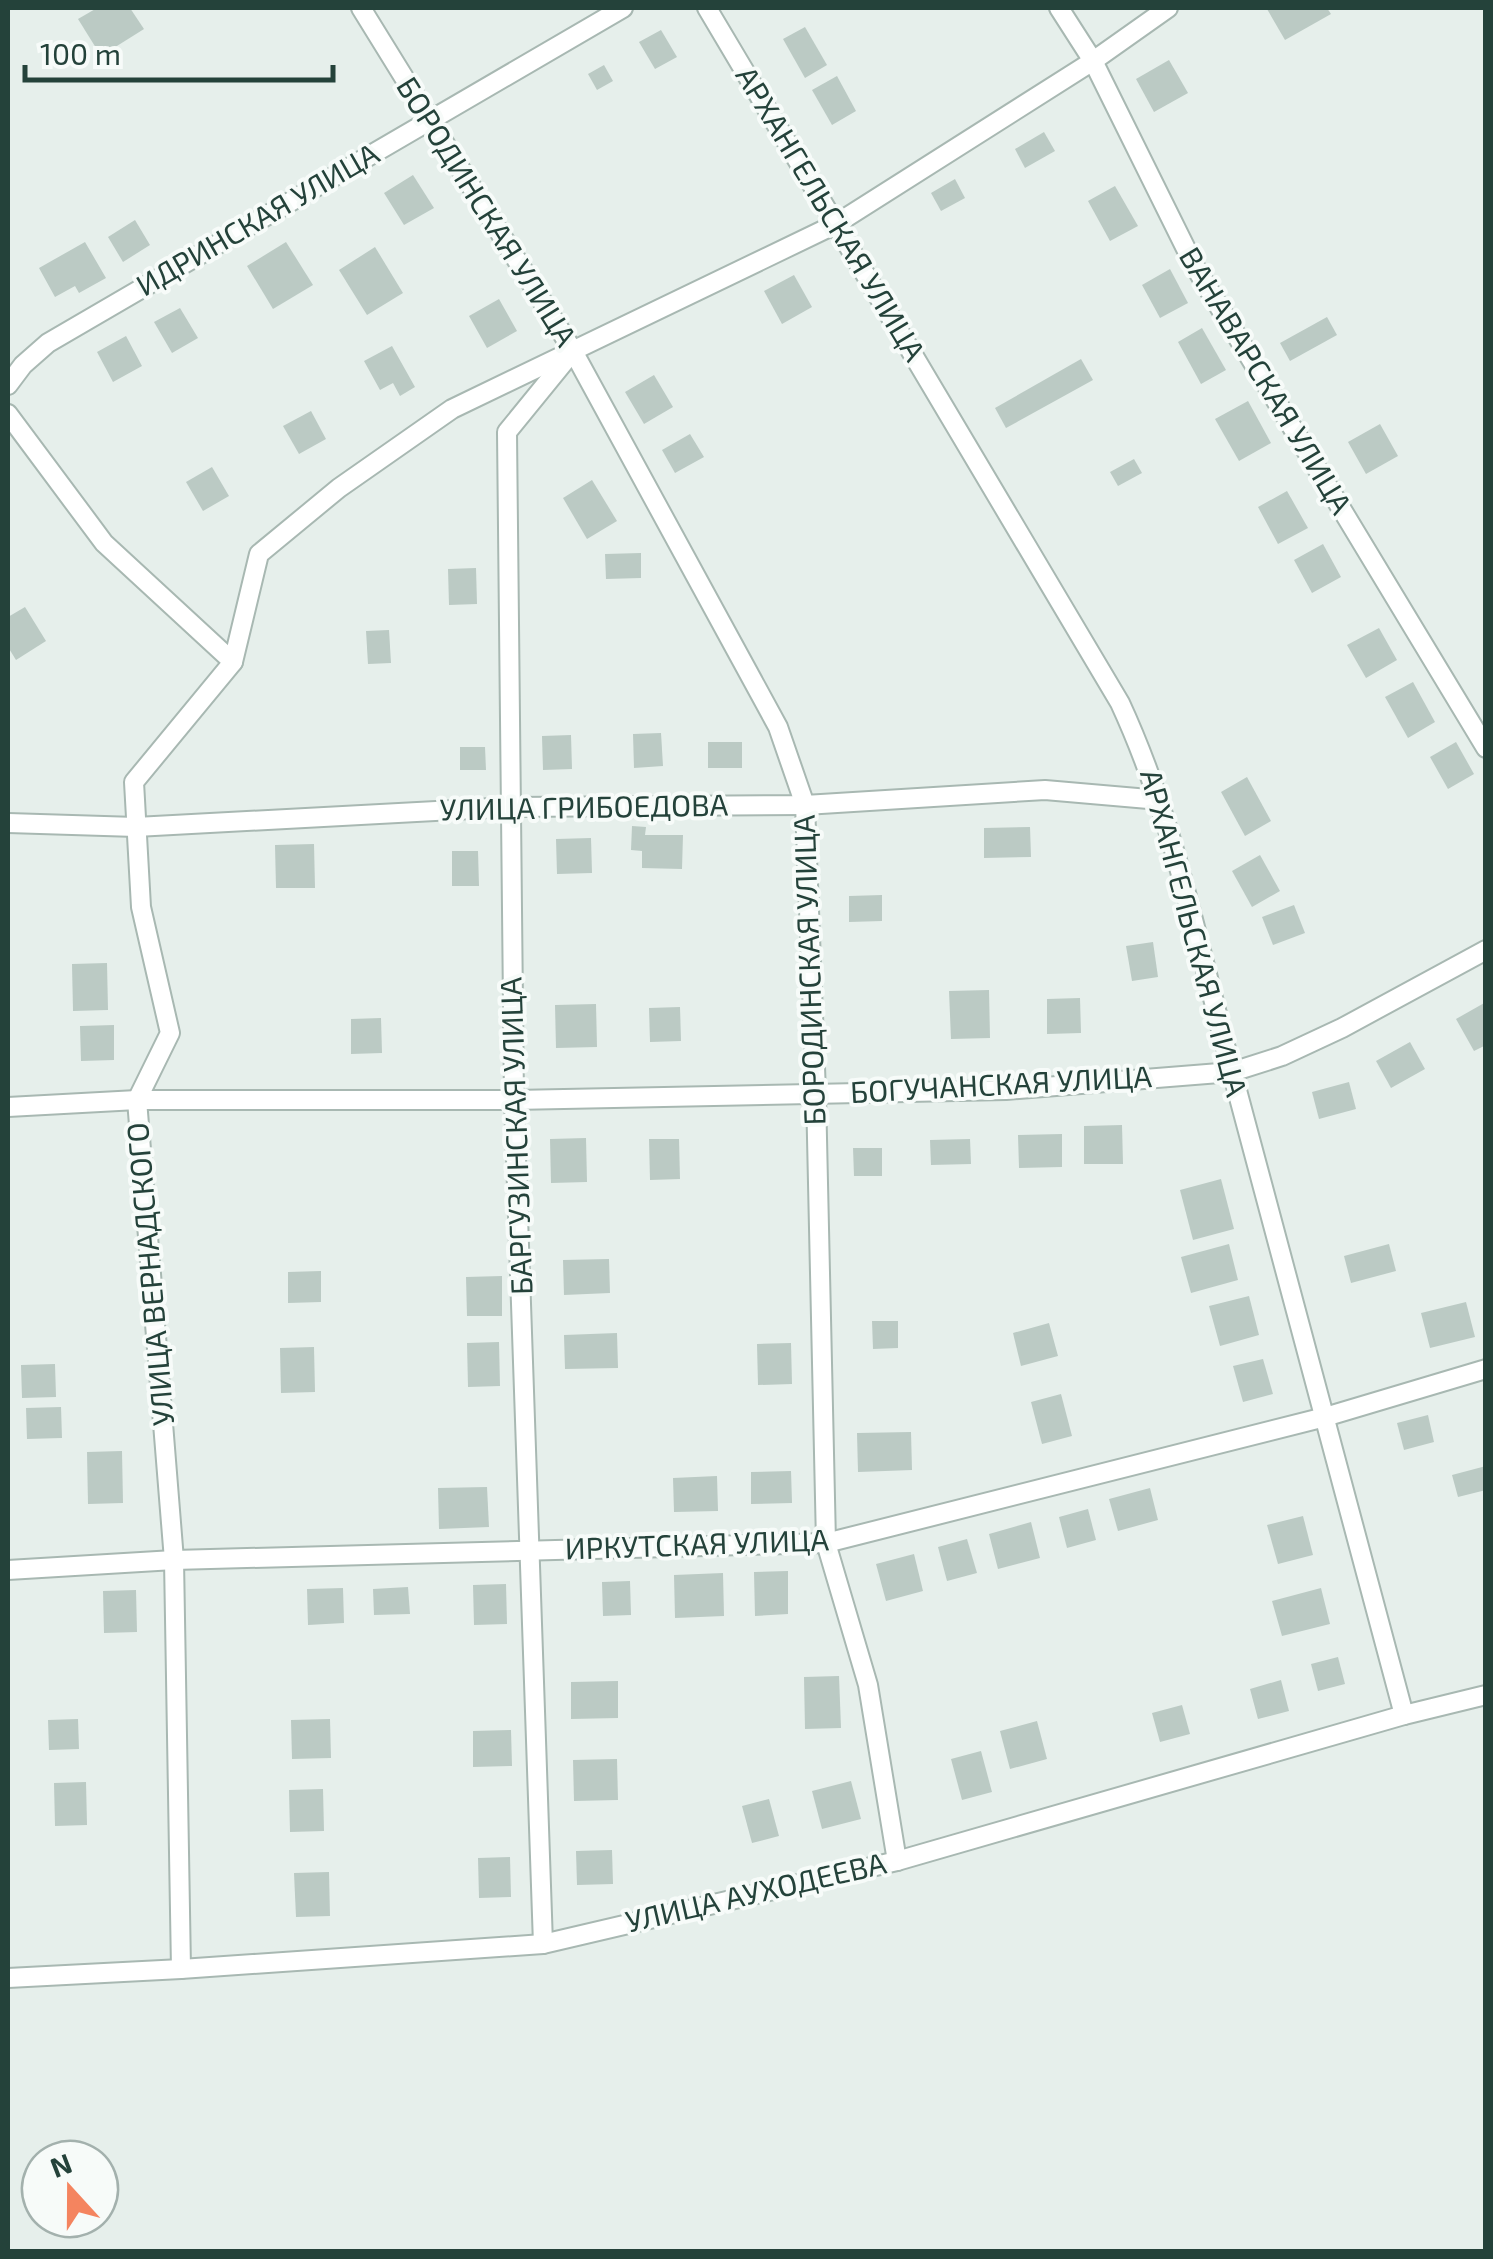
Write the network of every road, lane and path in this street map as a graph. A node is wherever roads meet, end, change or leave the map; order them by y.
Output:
1 (361, 8) edge
2 (623, 8) edge
3 (707, 8) edge
4 (1059, 8) edge
5 (1168, 8) edge
6 (1093, 61) junction
7 (429, 121) junction
8 (836, 224) junction
9 (573, 351) junction
10 (8, 385) edge
11 (8, 414) edge
12 (233, 662) junction
13 (1486, 748) edge
14 (1160, 800) junction
15 (805, 805) junction
16 (511, 807) junction
17 (8, 823) edge
18 (136, 827) junction
19 (1486, 950) edge
20 (1232, 1072) junction
21 (816, 1093) junction
22 (137, 1100) junction
23 (514, 1100) junction
24 (8, 1107) edge
25 (1486, 1369) edge
26 (1325, 1418) junction
27 (826, 1543) junction
28 (530, 1552) junction
29 (174, 1560) junction
30 (8, 1570) edge
31 (1486, 1695) edge
32 (1404, 1715) junction
33 (897, 1861) junction
34 (543, 1944) junction
35 (181, 1970) junction
36 (8, 1978) edge

1 - 7 street, БОРОДИНСКАЯ УЛИЦА
2 - 7 street, ИДРИНСКАЯ УЛИЦА
3 - 8 street, АРХАНГЕЛЬСКАЯ УЛИЦА
4 - 6 street, ВАНАВАРСКАЯ УЛИЦА
5 - 6 street
6 - 8 street
6 - 13 street, ВАНАВАРСКАЯ УЛИЦА
7 - 9 street, БОРОДИНСКАЯ УЛИЦА
7 - 10 street, ИДРИНСКАЯ УЛИЦА
8 - 9 street
8 - 14 street, АРХАНГЕЛЬСКАЯ УЛИЦА
9 - 12 street
9 - 15 street, БОРОДИНСКАЯ УЛИЦА
9 - 16 street, БАРГУЗИНСКАЯ УЛИЦА
11 - 12 street
12 - 18 street, УЛИЦА ВЕРНАДСКОГО
14 - 15 street, УЛИЦА ГРИБОЕДОВА
14 - 20 street, АРХАНГЕЛЬСКАЯ УЛИЦА
15 - 16 street, УЛИЦА ГРИБОЕДОВА
15 - 21 street, БОРОДИНСКАЯ УЛИЦА
16 - 18 street, УЛИЦА ГРИБОЕДОВА
16 - 23 street, БАРГУЗИНСКАЯ УЛИЦА
17 - 18 street, УЛИЦА ГРИБОЕДОВА
18 - 22 street, УЛИЦА ВЕРНАДСКОГО
19 - 20 street, БОГУЧАНСКАЯ УЛИЦА
20 - 21 street, БОГУЧАНСКАЯ УЛИЦА
20 - 26 street, АРХАНГЕЛЬСКАЯ УЛИЦА
21 - 23 street, БОГУЧАНСКАЯ УЛИЦА
21 - 27 street, БОРОДИНСКАЯ УЛИЦА
22 - 23 street, БОГУЧАНСКАЯ УЛИЦА
22 - 24 street, БОГУЧАНСКАЯ УЛИЦА
22 - 29 street, УЛИЦА ВЕРНАДСКОГО
23 - 28 street, БАРГУЗИНСКАЯ УЛИЦА
25 - 26 street, ИРКУТСКАЯ УЛИЦА
26 - 27 street, ИРКУТСКАЯ УЛИЦА
26 - 32 street, АРХАНГЕЛЬСКАЯ УЛИЦА
27 - 28 street, ИРКУТСКАЯ УЛИЦА
27 - 33 street, БОРОДИНСКАЯ УЛИЦА
28 - 29 street, ИРКУТСКАЯ УЛИЦА
28 - 34 street, БАРГУЗИНСКАЯ УЛИЦА
29 - 30 street, ИРКУТСКАЯ УЛИЦА
29 - 35 street, УЛИЦА ВЕРНАДСКОГО
31 - 32 street, УЛИЦА АУХОДЕЕВА
32 - 33 street, УЛИЦА АУХОДЕЕВА
33 - 34 street, УЛИЦА АУХОДЕЕВА
34 - 35 street, УЛИЦА АУХОДЕЕВА
35 - 36 street, УЛИЦА АУХОДЕЕВА

